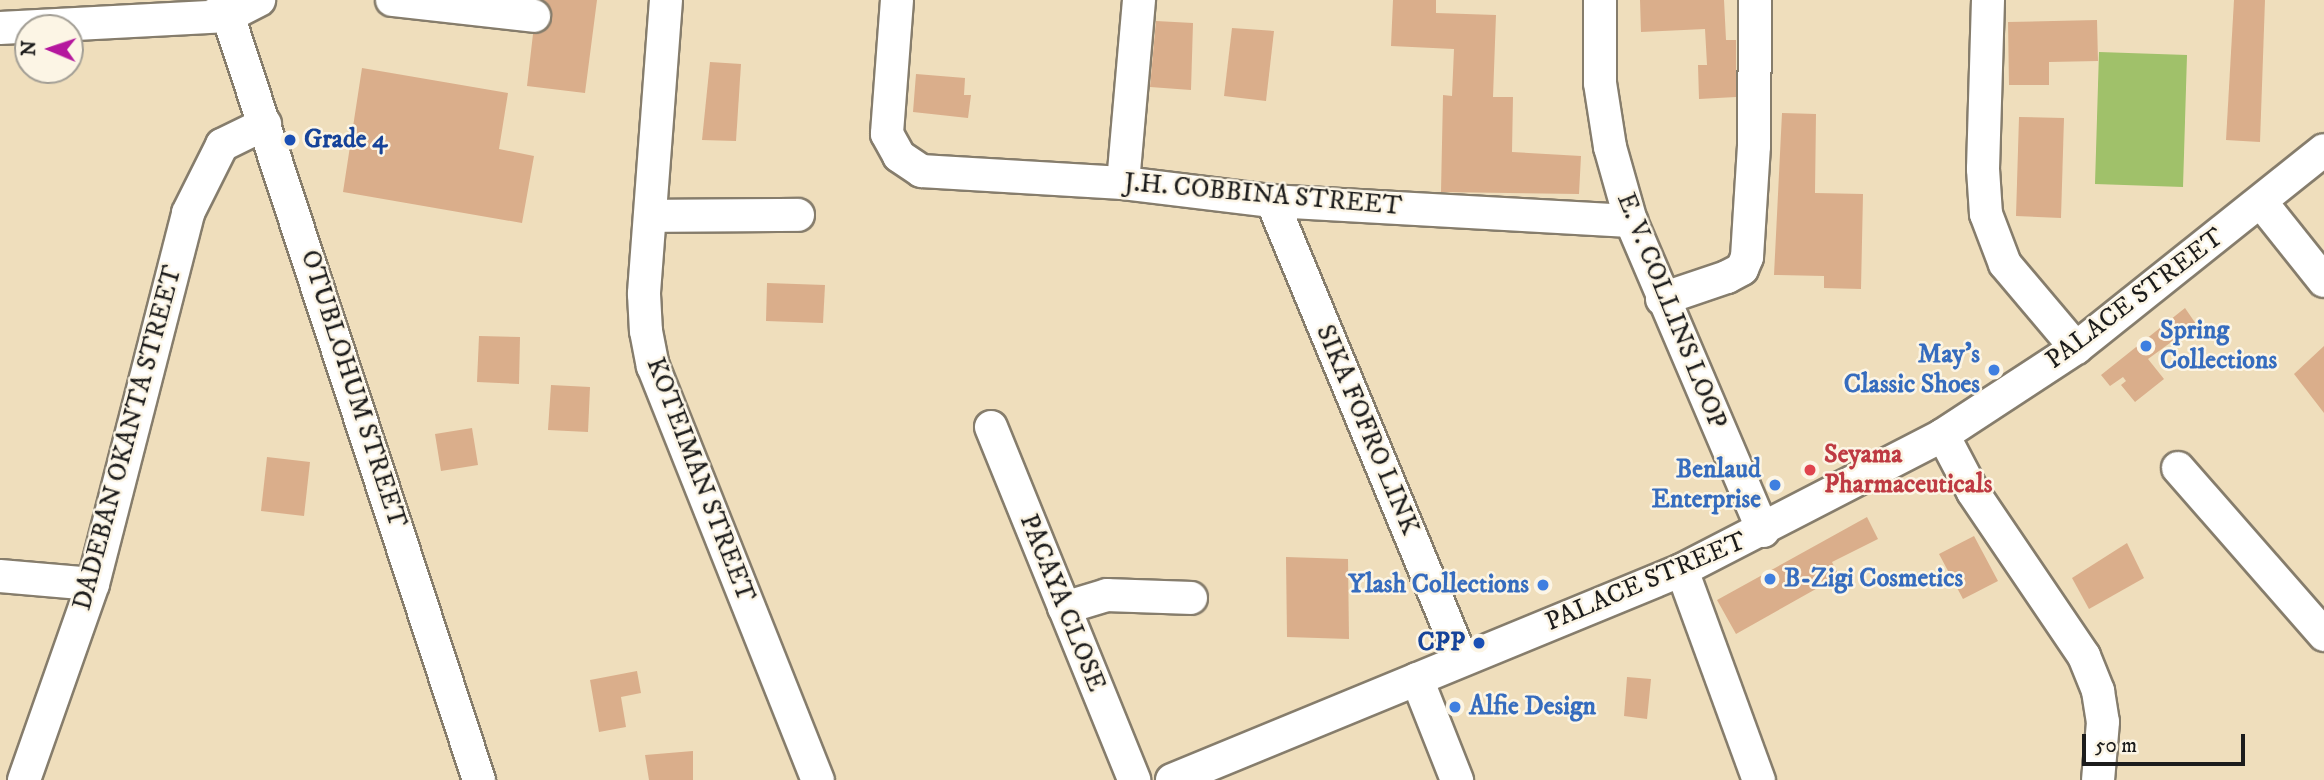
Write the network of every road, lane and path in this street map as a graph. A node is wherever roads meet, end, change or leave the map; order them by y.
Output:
1 (259, 0) edge
2 (392, 0) edge
3 (666, 0) edge
4 (897, 0) edge
5 (1139, 0) edge
6 (1600, 0) edge
7 (1755, 0) edge
8 (1989, 0) edge
9 (226, 8) edge
10 (534, 16) dead end
11 (0, 28) edge
12 (265, 124) junction
13 (2324, 150) edge
14 (1123, 183) junction
15 (1272, 201) junction
16 (2261, 202) junction
17 (798, 215) dead end
18 (650, 216) junction
19 (1631, 220) junction
20 (2324, 281) edge
21 (1662, 299) junction
22 (2076, 348) junction
23 (991, 427) dead end
24 (1944, 435) junction
25 (2178, 468) dead end
26 (1763, 531) junction
27 (1682, 569) junction
28 (0, 576) edge
29 (93, 584) junction
30 (1191, 598) dead end
31 (1064, 608) junction
32 (2324, 635) edge
33 (1462, 659) junction
34 (1417, 678) junction
35 (1185, 778) edge
36 (24, 780) edge
37 (479, 780) edge
38 (818, 780) edge
39 (1134, 780) edge
40 (1457, 780) edge
41 (1759, 780) edge
42 (2098, 780) edge

1 - 9 street
2 - 10 street
3 - 18 street, KOTEIMAN STREET
4 - 14 street, J.H. COBBINA STREET
5 - 14 street
6 - 19 street, E. V. COLLINS LOOP
7 - 21 street
8 - 22 street
9 - 11 street
9 - 12 street, OTUBLOHUM STREET
12 - 29 street, DADEBAN OKANTA STREET
12 - 37 street, OTUBLOHUM STREET
13 - 16 street, PALACE STREET
14 - 15 street, J.H. COBBINA STREET
15 - 19 street, J.H. COBBINA STREET
15 - 33 street, SIKA FOFRO LINK
16 - 20 street
16 - 22 street, PALACE STREET
17 - 18 street
18 - 38 street, KOTEIMAN STREET
19 - 21 street, E. V. COLLINS LOOP
21 - 26 street, E. V. COLLINS LOOP
22 - 24 street, PALACE STREET
23 - 31 street, PACAYA CLOSE
24 - 26 street, PALACE STREET
24 - 42 street
25 - 32 street
26 - 27 street, PALACE STREET
27 - 33 street, PALACE STREET
27 - 41 street
28 - 29 street
29 - 36 street, DADEBAN OKANTA STREET
30 - 31 street
31 - 39 street, PACAYA CLOSE
33 - 34 street, PALACE STREET
34 - 35 street, PALACE STREET
34 - 40 street

